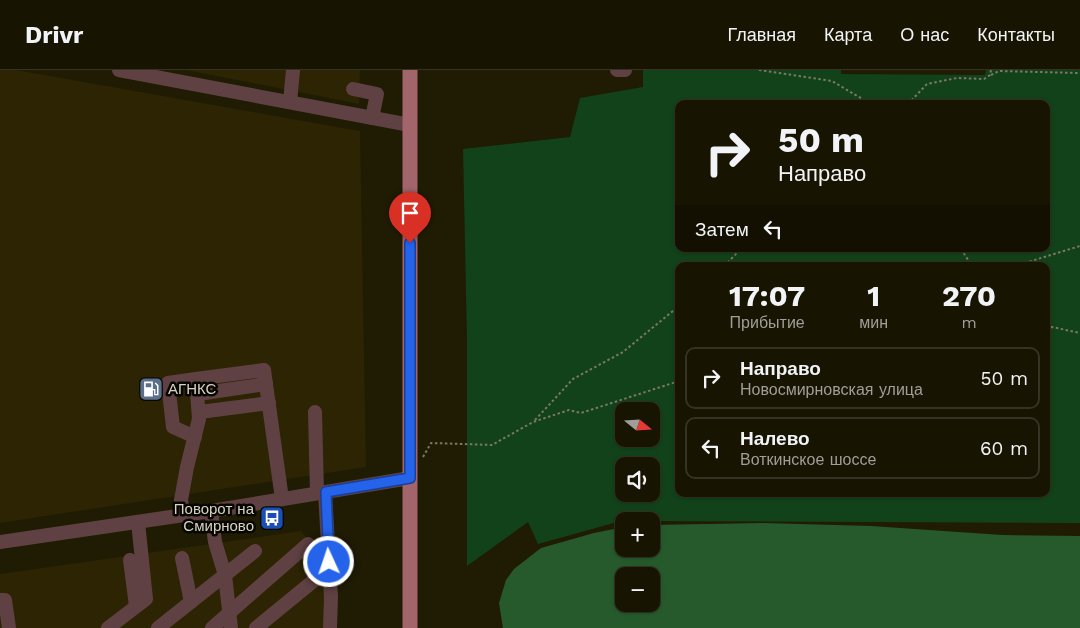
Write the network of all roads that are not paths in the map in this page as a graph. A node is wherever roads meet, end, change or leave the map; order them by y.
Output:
1 (119, 70) edge
2 (293, 70) edge
3 (410, 70) edge
4 (616, 70) edge
5 (625, 70) edge
6 (151, 73) edge
7 (353, 89) dead end
8 (290, 102) junction
9 (372, 118) junction
10 (410, 125) junction
11 (196, 379) junction
12 (266, 384) junction
13 (198, 394) junction
14 (269, 402) junction
15 (200, 412) junction
16 (315, 412) dead end
17 (195, 437) junction
18 (410, 478) junction
19 (322, 493) junction
20 (282, 499) junction
21 (211, 511) junction
22 (184, 515) junction
23 (138, 522) junction
24 (0, 542) edge
25 (308, 544) dead end
26 (255, 551) dead end
27 (182, 558) dead end
28 (130, 560) dead end
29 (225, 575) junction
30 (317, 578) dead end
31 (0, 600) edge
32 (191, 602) junction
33 (136, 606) junction
34 (230, 621) edge
35 (9, 628) edge
36 (108, 628) edge
37 (158, 628) edge
38 (212, 628) edge
39 (256, 628) edge
40 (330, 628) edge
41 (410, 628) edge

1 - 6 street
2 - 8 street
3 - 10 main road
4 - 5 street
6 - 8 street
7 - 9 street
8 - 9 street
9 - 10 street
10 - 18 main road
11 - 12 street
11 - 13 street
11 - 17 street
12 - 13 street
12 - 14 street
13 - 15 street
14 - 15 street
14 - 20 street
15 - 17 street
16 - 19 street
17 - 22 street
18 - 19 street
18 - 41 main road
19 - 20 street
19 - 40 street
20 - 21 street
21 - 22 street
21 - 29 street
22 - 23 street
23 - 24 street
23 - 33 street
25 - 34 street
26 - 29 street
27 - 32 street
28 - 33 street
29 - 32 street
29 - 34 street
30 - 39 street
31 - 35 street
32 - 37 street
33 - 36 street
34 - 38 street

